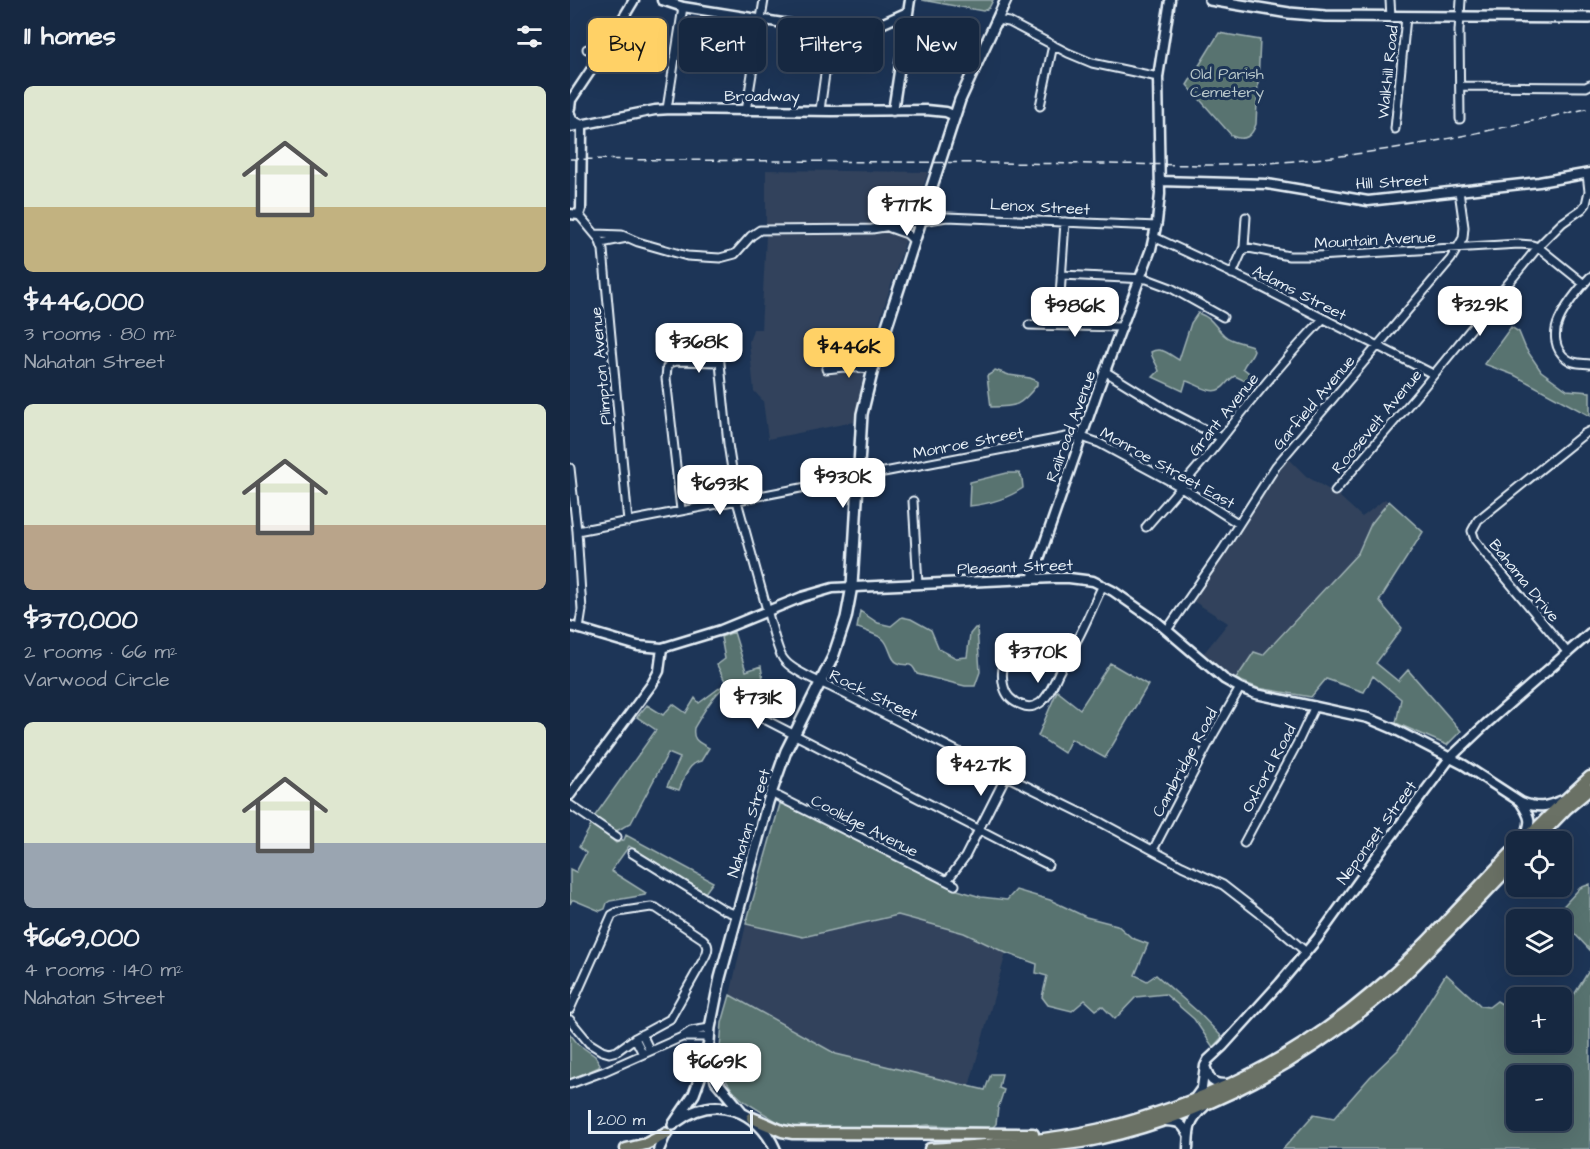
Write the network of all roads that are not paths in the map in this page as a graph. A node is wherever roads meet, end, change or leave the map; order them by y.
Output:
1 (634, 0) edge
2 (662, 0) edge
3 (764, 0) edge
4 (910, 0) edge
5 (1006, 0) edge
6 (1170, 0) edge
7 (1210, 0) edge
8 (1390, 0) edge
9 (1461, 0) edge
10 (1243, 3) edge
11 (683, 7) junction
12 (908, 12) junction
13 (1391, 17) junction
14 (623, 18) edge
15 (748, 18) edge
16 (760, 18) edge
17 (1406, 18) junction
18 (1460, 18) junction
19 (1590, 18) edge
20 (996, 20) junction
21 (883, 23) edge
22 (1053, 45) junction
23 (590, 72) edge
24 (753, 72) edge
25 (825, 72) edge
26 (1158, 77) junction
27 (1590, 85) edge
28 (1460, 86) junction
29 (570, 103) edge
30 (1040, 106) dead end
31 (667, 109) junction
32 (820, 110) junction
33 (747, 111) junction
34 (893, 111) junction
35 (570, 114) edge
36 (955, 116) junction
37 (1460, 119) dead end
38 (582, 125) junction
39 (570, 127) edge
40 (1395, 129) dead end
41 (1589, 173) edge
42 (1160, 181) junction
43 (1459, 191) junction
44 (575, 215) edge
45 (1246, 217) dead end
46 (921, 222) junction
47 (1065, 222) junction
48 (1156, 226) junction
49 (888, 228) junction
50 (596, 234) junction
51 (1154, 237) junction
52 (627, 238) junction
53 (914, 241) junction
54 (601, 243) junction
55 (1244, 247) junction
56 (1458, 247) junction
57 (1538, 247) junction
58 (1232, 274) junction
59 (1061, 275) junction
60 (1141, 277) junction
61 (1590, 277) edge
62 (1584, 284) junction
63 (1223, 317) dead end
64 (1323, 319) junction
65 (1029, 325) dead end
66 (1058, 325) junction
67 (1122, 327) junction
68 (717, 333) dead end
69 (1378, 346) junction
70 (720, 362) junction
71 (1590, 364) edge
72 (826, 369) dead end
73 (873, 369) junction
74 (1106, 372) junction
75 (1434, 374) junction
76 (1590, 432) edge
77 (1082, 436) junction
78 (1221, 438) junction
79 (570, 468) edge
80 (858, 478) junction
81 (1181, 487) junction
82 (1335, 491) dead end
83 (737, 501) junction
84 (913, 501) dead end
85 (681, 510) junction
86 (628, 522) junction
87 (1239, 524) junction
88 (1146, 527) dead end
89 (577, 531) junction
90 (1032, 579) junction
91 (918, 584) junction
92 (1103, 585) junction
93 (852, 586) junction
94 (767, 611) junction
95 (575, 627) edge
96 (1167, 630) junction
97 (1590, 633) edge
98 (662, 648) junction
99 (1072, 649) junction
100 (1568, 653) junction
101 (821, 683) junction
102 (1240, 688) junction
103 (733, 703) dead end
104 (1315, 706) junction
105 (794, 735) junction
106 (1450, 758) junction
107 (1006, 776) junction
108 (1590, 777) edge
109 (1590, 789) edge
110 (771, 793) junction
111 (570, 795) edge
112 (1564, 800) junction
113 (1521, 802) junction
114 (570, 805) edge
115 (979, 830) junction
116 (1528, 831) edge
117 (1535, 831) edge
118 (1539, 831) edge
119 (617, 837) dead end
120 (1244, 843) dead end
121 (1153, 850) junction
122 (632, 853) dead end
123 (1506, 861) edge
124 (1048, 865) dead end
125 (1506, 870) edge
126 (947, 882) junction
127 (955, 885) dead end
128 (737, 915) junction
129 (1306, 952) junction
130 (570, 1009) edge
131 (570, 1020) edge
132 (638, 1036) junction
133 (709, 1036) junction
134 (646, 1052) junction
135 (1205, 1066) junction
136 (570, 1084) edge
137 (1230, 1084) junction
138 (1191, 1101) junction
139 (1208, 1103) junction
140 (747, 1116) junction
141 (1163, 1120) junction
142 (670, 1129) junction
143 (1064, 1135) junction
144 (1188, 1135) junction
145 (1097, 1139) junction
146 (626, 1149) edge
147 (658, 1149) edge
148 (775, 1149) edge
149 (930, 1149) edge
150 (1011, 1149) edge
151 (1068, 1149) edge
152 (1188, 1149) edge

1 - 14 street
2 - 11 street
3 - 16 street
4 - 12 street
5 - 20 main road, Nahatan Street
6 - 26 street, Railroad Avenue
7 - 10 main road
8 - 13 street
9 - 18 street
10 - 13 main road
11 - 15 street
11 - 31 street
12 - 21 street
12 - 34 street
13 - 17 main road
17 - 18 main road
17 - 40 street, Walkhill Road
18 - 19 main road
18 - 28 street
20 - 22 street
20 - 36 main road, Nahatan Street
22 - 26 street
22 - 30 street
23 - 29 street
24 - 33 street
25 - 32 street
26 - 42 street, Railroad Avenue
27 - 28 street
28 - 37 street
31 - 33 street, Broadway
31 - 38 street, Broadway
32 - 33 street, Broadway
32 - 34 street, Broadway
34 - 36 street, Broadway
35 - 38 street
36 - 46 main road, Nahatan Street
38 - 39 street, Broadway
38 - 44 street
41 - 43 street, Hill Street
41 - 57 street, Roosevelt Avenue
42 - 43 street, Hill Street
42 - 48 street, Railroad Avenue
43 - 56 street, Garfield Avenue
44 - 50 street, Plimpton Avenue
45 - 55 street
46 - 47 street, Lenox Street
46 - 49 street, Lenox Street
46 - 53 main road, Nahatan Street
47 - 48 street, Lenox Street
47 - 59 street
48 - 51 street, Railroad Avenue
49 - 52 street, Lenox Street
49 - 53 street, Lenox Street
50 - 52 street, Lenox Street
50 - 54 street, Plimpton Avenue
51 - 58 street, Adams Street
51 - 60 street, Railroad Avenue
52 - 54 street
53 - 73 main road, Nahatan Street
54 - 86 street, Plimpton Avenue
55 - 56 street, Mountain Avenue
55 - 58 street
56 - 57 street, Mountain Avenue
56 - 69 street, Garfield Avenue
57 - 62 street
57 - 75 street, Roosevelt Avenue
58 - 64 street, Adams Street
59 - 60 street
59 - 66 street
60 - 63 street
60 - 67 street, Railroad Avenue
61 - 62 street
62 - 71 street
64 - 69 street, Adams Street
64 - 78 street, Grant Avenue
65 - 66 street
66 - 67 street
67 - 74 street, Railroad Avenue
68 - 70 street, Rock Street
69 - 75 street, Adams Street
69 - 87 street, Garfield Avenue
70 - 83 street, Rock Street
70 - 85 street
72 - 73 street
73 - 80 main road, Nahatan Street
74 - 77 street, Railroad Avenue
74 - 78 street
75 - 82 street, Roosevelt Avenue
76 - 100 street, Bahama Drive
77 - 80 street, Monroe Street
77 - 81 street, Monroe Street East
77 - 90 street, Railroad Avenue
78 - 81 street, Grant Avenue
79 - 89 street
80 - 83 street, Monroe Street
80 - 93 main road, Nahatan Street
81 - 87 street, Monroe Street East
81 - 88 street, Grant Avenue
83 - 85 street, Monroe Street
83 - 94 street, Rock Street
84 - 91 street
85 - 86 street, Monroe Street
86 - 89 street, Monroe Street
87 - 96 street, Garfield Avenue
89 - 95 street
90 - 91 street, Pleasant Street
90 - 92 street, Pleasant Street
91 - 93 street, Pleasant Street
92 - 96 street, Pleasant Street
92 - 99 street
93 - 94 street, Pleasant Street
93 - 101 main road, Nahatan Street
94 - 98 street, Pleasant Street
94 - 101 street, Rock Street
95 - 98 street, Pleasant Street
96 - 102 street, Pleasant Street
97 - 100 street, Neponset Street
98 - 111 street
99 - 99 street
100 - 106 street, Neponset Street
101 - 105 main road, Nahatan Street
101 - 107 street, Rock Street
102 - 104 street, Pleasant Street
102 - 121 street, Cambridge Road
103 - 105 street
104 - 106 street, Pleasant Street
104 - 120 street, Oxford Road
105 - 110 main road, Nahatan Street
105 - 115 street
106 - 113 street, Pleasant Street
106 - 129 street, Neponset Street
107 - 115 street
107 - 121 street, Rock Street
108 - 112 main road
109 - 118 main road
110 - 126 street, Coolidge Avenue
110 - 128 main road, Nahatan Street
112 - 113 street, Pleasant Street
112 - 117 main road
113 - 116 street
114 - 119 street
115 - 124 street
115 - 126 street
121 - 129 street, Rock Street
122 - 128 street
123 - 137 main road
125 - 139 main road
126 - 127 street, Coolidge Avenue
128 - 133 main road, Nahatan Street
129 - 135 street, Neponset Street
130 - 132 street
131 - 132 street
132 - 134 street
133 - 134 street
133 - 140 main road, Nahatan Street
133 - 142 main road, Nahatan Street
134 - 136 street
135 - 137 street
135 - 138 street, Neponset Street
137 - 138 main road
138 - 143 main road
139 - 141 main road
139 - 144 street
140 - 142 main road
140 - 143 main road
140 - 148 main road, Nahatan Street
141 - 144 street
141 - 145 main road
142 - 146 main road
142 - 147 main road, Nahatan Street
143 - 149 main road
144 - 152 street
145 - 150 main road
145 - 151 main road

